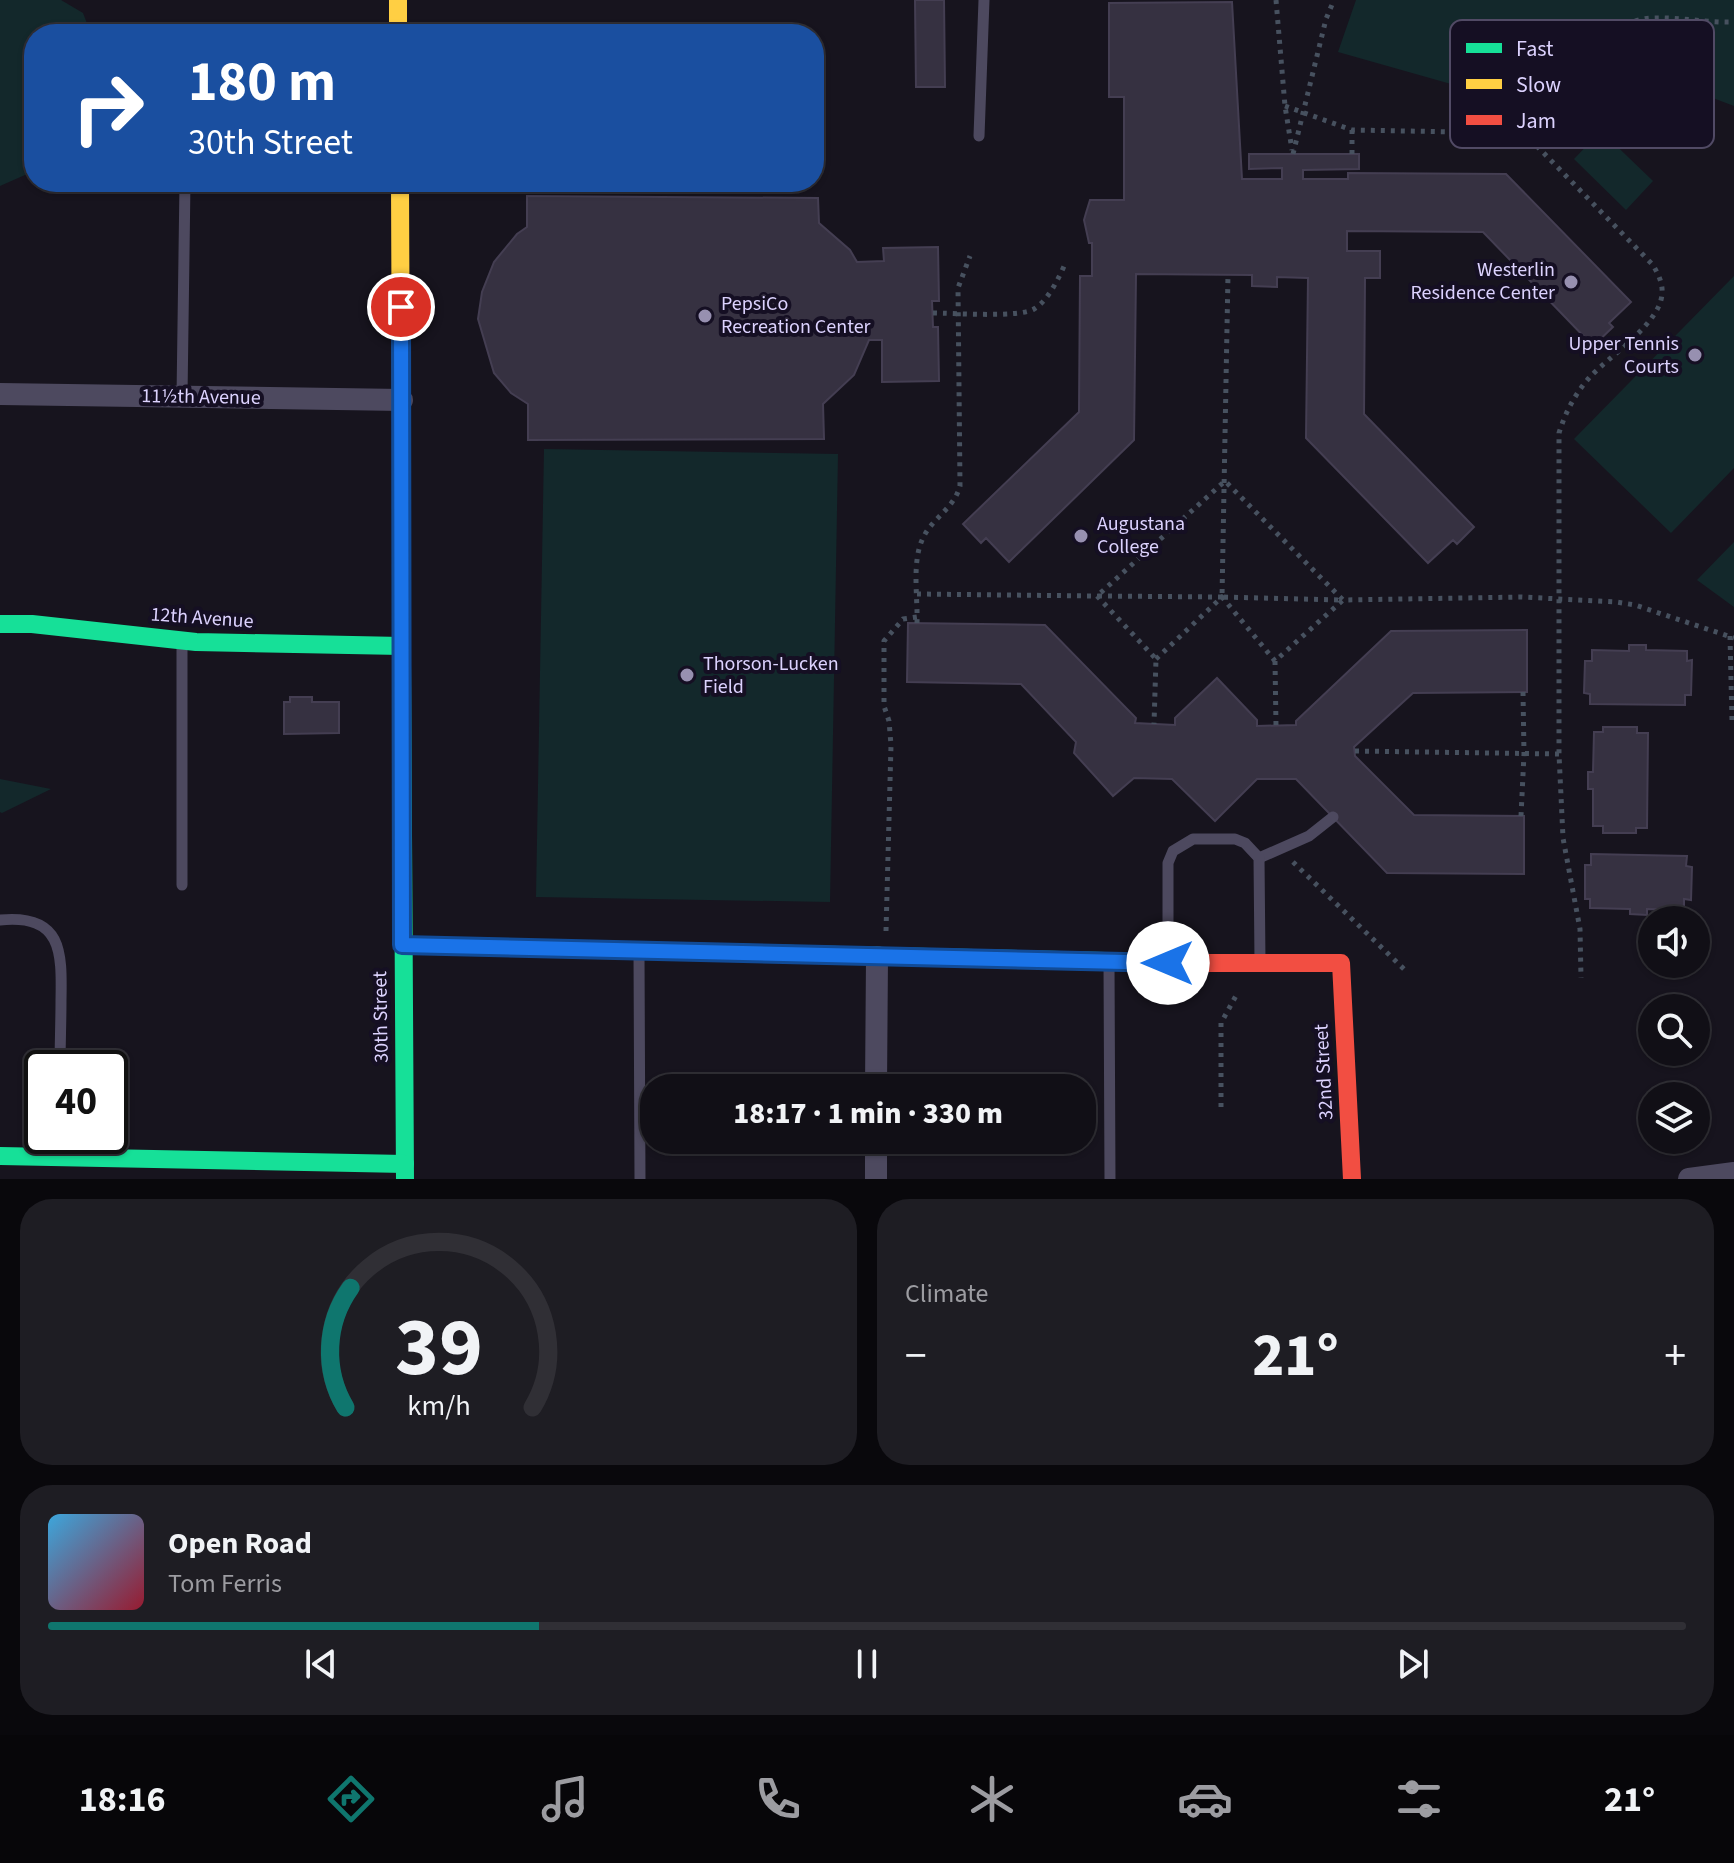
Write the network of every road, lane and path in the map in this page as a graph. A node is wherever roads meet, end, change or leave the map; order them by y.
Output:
1 (398, 0) edge
2 (984, 0) edge
3 (1276, 0) edge
4 (1334, 0) edge
5 (1642, 20) edge
6 (1702, 20) edge
7 (1714, 21) edge
8 (1734, 22) edge
9 (398, 24) edge
10 (1285, 106) junction
11 (1304, 112) junction
12 (1352, 130) junction
13 (1450, 132) edge
14 (979, 136) dead end
15 (1539, 148) edge
16 (1352, 154) dead end
17 (185, 192) edge
18 (400, 192) edge
19 (970, 256) dead end
20 (1066, 262) dead end
21 (1228, 274) dead end
22 (933, 313) dead end
23 (959, 313) junction
24 (0, 394) edge
25 (182, 397) junction
26 (402, 400) junction
27 (1225, 481) junction
28 (917, 594) junction
29 (1097, 596) junction
30 (1222, 597) junction
31 (1561, 599) junction
32 (1343, 600) junction
33 (0, 624) edge
34 (1732, 637) edge
35 (182, 640) junction
36 (402, 646) junction
37 (1156, 659) junction
38 (1275, 661) junction
39 (1523, 692) dead end
40 (1732, 722) dead end
41 (1154, 724) dead end
42 (1276, 726) dead end
43 (1355, 751) dead end
44 (1524, 754) junction
45 (1559, 754) junction
46 (1521, 816) dead end
47 (1333, 817) dead end
48 (1281, 850) junction
49 (1259, 858) junction
50 (182, 885) dead end
51 (0, 920) edge
52 (402, 945) junction
53 (639, 949) junction
54 (881, 956) junction
55 (1258, 962) junction
56 (1109, 963) junction
57 (1168, 963) junction
58 (1407, 972) dead end
59 (1581, 978) dead end
60 (60, 1050) edge
61 (877, 1074) edge
62 (1221, 1107) dead end
63 (876, 1154) edge
64 (0, 1156) edge
65 (405, 1172) edge
66 (1734, 1173) edge
67 (640, 1179) edge
68 (876, 1179) edge
69 (1110, 1179) edge
70 (1352, 1179) edge
71 (1689, 1179) edge

1 - 9 street
2 - 14 lane
3 - 10 path
4 - 11 path
5 - 6 path
7 - 8 path
10 - 11 path
10 - 11 path
11 - 12 path
12 - 13 path
12 - 16 path
15 - 31 path
17 - 25 lane
18 - 26 street, 30th Street
19 - 23 path
20 - 23 path
21 - 27 path
22 - 23 path
23 - 28 path
24 - 25 street, 11½th Avenue
25 - 26 street, 11½th Avenue
26 - 36 street, 30th Street
27 - 29 path
27 - 30 path
27 - 32 path
28 - 29 path
28 - 54 path
29 - 30 path
29 - 37 path
30 - 32 path
30 - 37 path
30 - 38 path
31 - 32 path
31 - 34 path
31 - 45 path
32 - 38 path
33 - 35 street, 12th Avenue
34 - 40 path
35 - 36 street, 12th Avenue
35 - 50 lane
36 - 52 street, 30th Street
37 - 41 path
38 - 42 path
39 - 44 path
43 - 44 path
44 - 45 path
44 - 46 path
45 - 59 path
47 - 48 lane
48 - 49 lane
48 - 58 path
49 - 55 lane
49 - 57 lane
51 - 60 lane
52 - 53 street
52 - 65 street, 30th Street
53 - 54 street
53 - 67 lane
54 - 56 street
54 - 61 street
55 - 57 street
55 - 62 path
55 - 70 street, 32nd Street
56 - 57 street
56 - 69 lane
63 - 68 street
64 - 65 street
66 - 71 street

